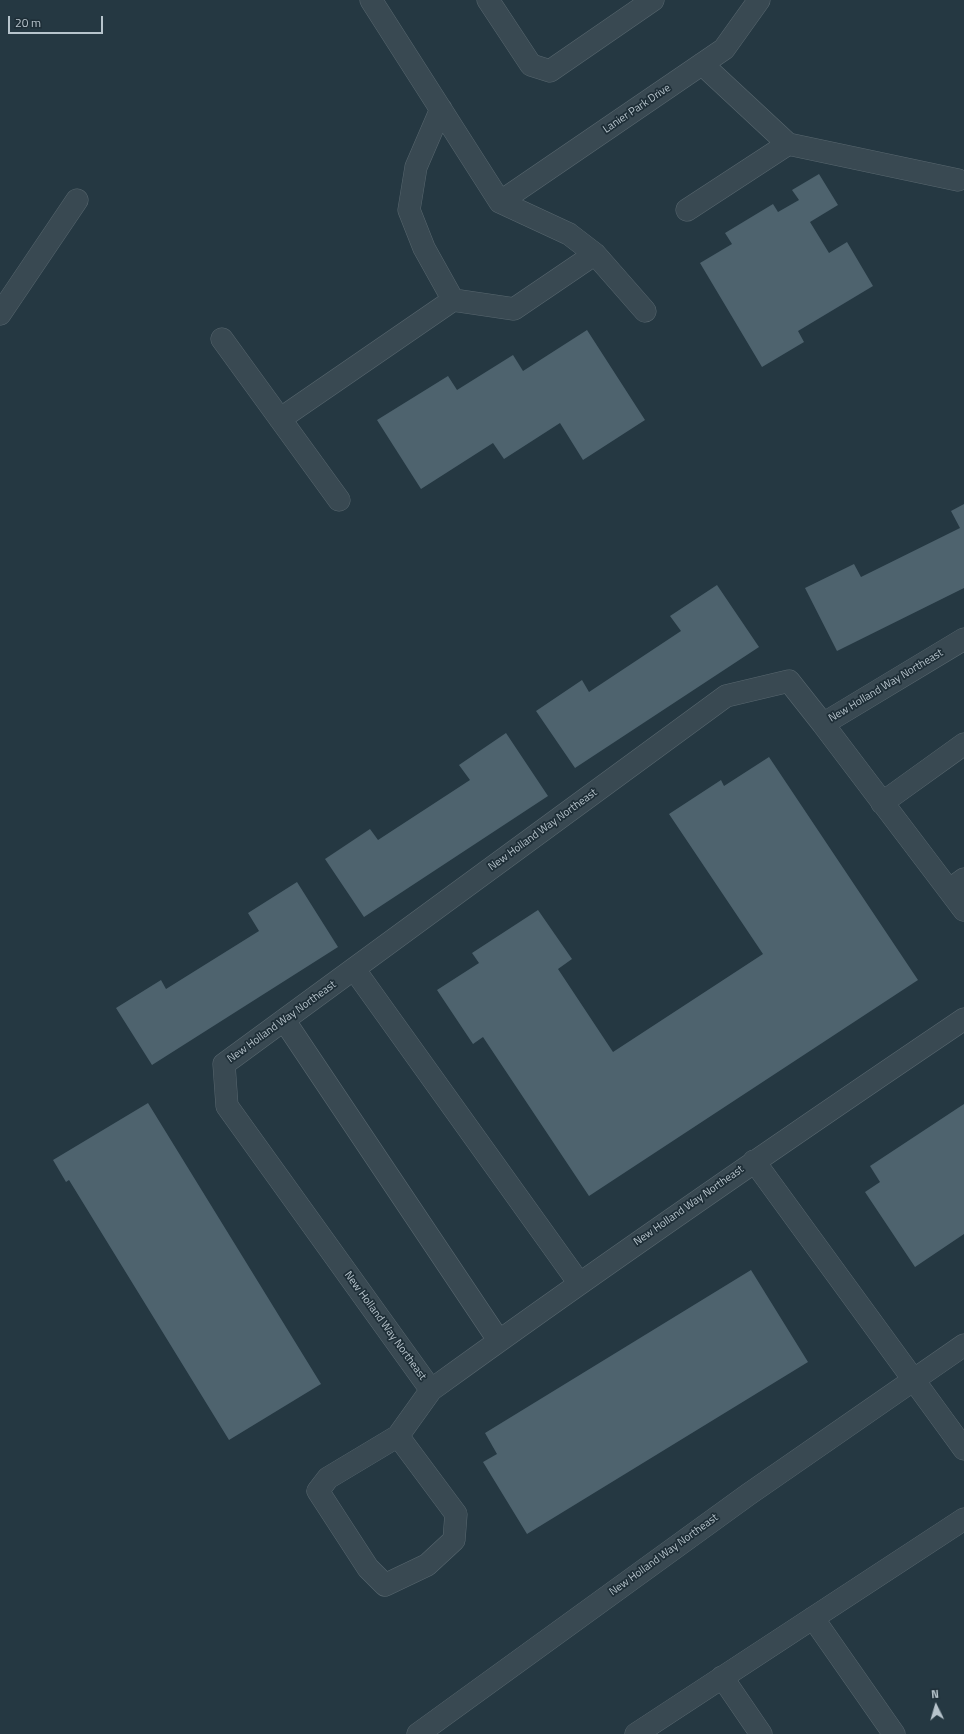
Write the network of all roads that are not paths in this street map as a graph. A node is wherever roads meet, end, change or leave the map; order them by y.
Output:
1 (371, 0) edge
2 (488, 0) edge
3 (653, 0) edge
4 (759, 0) edge
5 (702, 64) junction
6 (441, 109) junction
7 (788, 144) junction
8 (958, 180) dead end
9 (77, 200) dead end
10 (500, 202) junction
11 (687, 210) dead end
12 (595, 254) junction
13 (453, 300) junction
14 (645, 311) dead end
15 (0, 314) edge
16 (222, 340) dead end
17 (280, 419) junction
18 (339, 500) dead end
19 (964, 639) edge
20 (823, 724) junction
21 (964, 744) edge
22 (882, 803) junction
23 (956, 884) edge
24 (964, 910) edge
25 (354, 969) junction
26 (964, 1019) edge
27 (284, 1020) junction
28 (754, 1161) junction
29 (579, 1283) junction
30 (499, 1341) junction
31 (964, 1345) edge
32 (914, 1380) junction
33 (431, 1390) junction
34 (398, 1436) junction
35 (964, 1449) edge
36 (964, 1519) edge
37 (813, 1618) junction
38 (722, 1677) junction
39 (418, 1734) edge
40 (636, 1734) edge
41 (761, 1734) edge
42 (894, 1734) edge

1 - 6 street
2 - 3 street
4 - 5 street, Lanier Park Drive
5 - 7 street
5 - 10 street, Lanier Park Drive
6 - 10 street
6 - 13 street
7 - 8 street
7 - 11 street
9 - 15 street
10 - 12 street
12 - 13 street
12 - 14 street
13 - 17 street
16 - 17 street
17 - 18 street
19 - 20 street, New Holland Way Northeast
20 - 22 street
20 - 25 street, New Holland Way Northeast
21 - 22 street
22 - 23 street
23 - 24 street
25 - 27 street, New Holland Way Northeast
25 - 29 street
26 - 28 street, New Holland Way Northeast
27 - 30 street
27 - 33 street, New Holland Way Northeast
28 - 29 street, New Holland Way Northeast
28 - 32 street, New Holland Way Northeast
29 - 30 street, New Holland Way Northeast
30 - 33 street, New Holland Way Northeast
31 - 32 street, New Holland Way Northeast
32 - 35 street
32 - 39 street, New Holland Way Northeast
33 - 34 street
34 - 34 street
36 - 37 street
37 - 38 street
37 - 42 street
38 - 40 street
38 - 41 street

